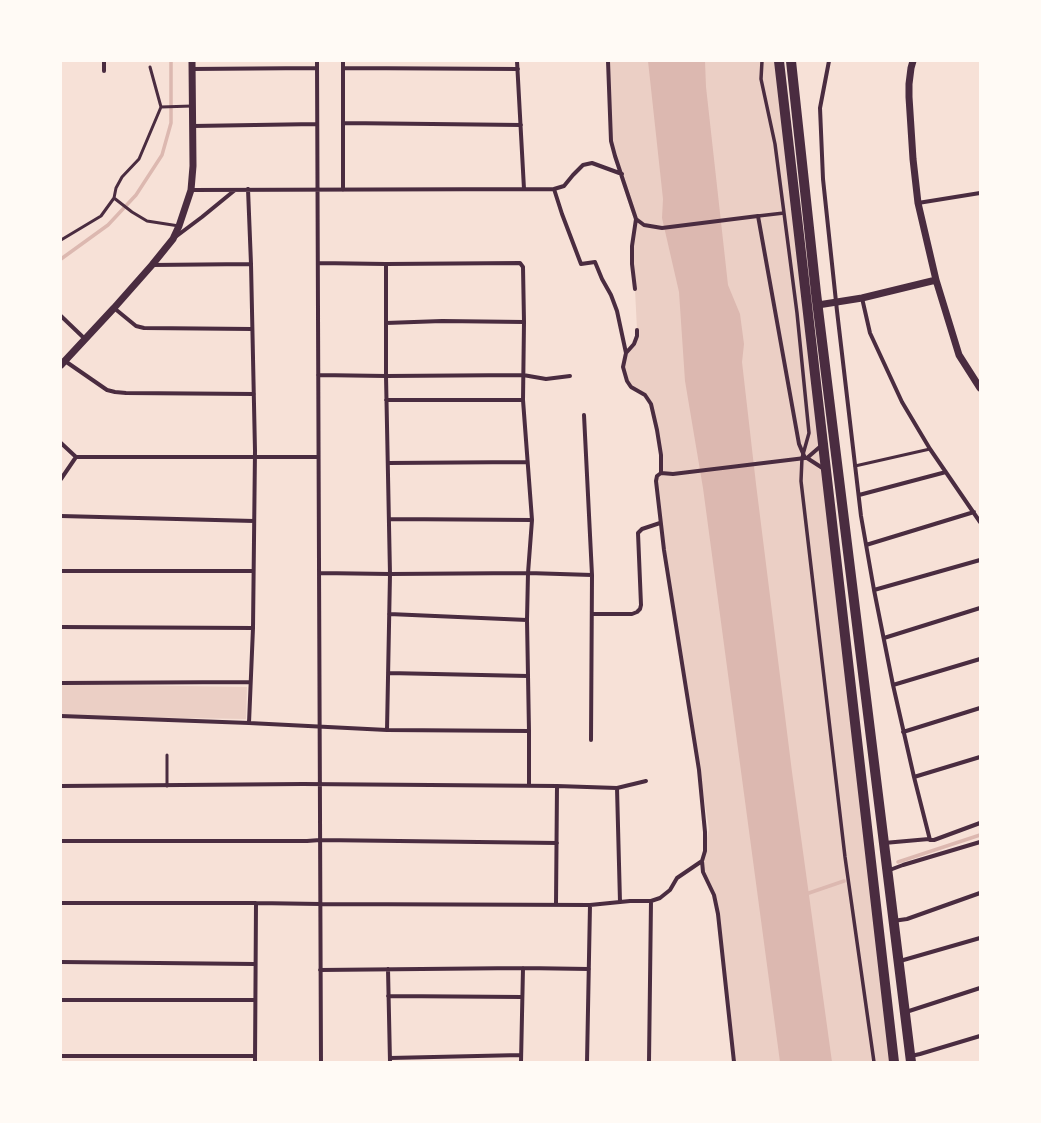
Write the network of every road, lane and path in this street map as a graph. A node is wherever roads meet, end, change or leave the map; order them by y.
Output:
1 (104, 61) edge
2 (317, 61) edge
3 (343, 61) edge
4 (518, 61) edge
5 (608, 61) edge
6 (762, 61) edge
7 (779, 61) edge
8 (791, 61) edge
9 (829, 61) edge
10 (913, 61) edge
11 (192, 65) edge
12 (150, 67) dead end
13 (317, 68) junction
14 (343, 68) junction
15 (518, 69) junction
16 (104, 71) dead end
17 (192, 106) junction
18 (161, 107) junction
19 (343, 123) junction
20 (317, 124) junction
21 (521, 125) junction
22 (193, 126) junction
23 (622, 174) junction
24 (248, 189) junction
25 (524, 189) junction
26 (554, 189) junction
27 (191, 190) junction
28 (235, 190) junction
29 (317, 190) junction
30 (343, 190) junction
31 (980, 193) edge
32 (114, 198) junction
33 (918, 203) junction
34 (784, 213) junction
35 (758, 216) junction
36 (636, 219) junction
37 (179, 226) junction
38 (173, 239) junction
39 (61, 240) edge
40 (318, 263) junction
41 (252, 264) junction
42 (386, 264) junction
43 (152, 265) junction
44 (936, 280) junction
45 (635, 289) dead end
46 (862, 298) junction
47 (836, 302) junction
48 (818, 305) junction
49 (114, 308) junction
50 (61, 316) edge
51 (524, 322) junction
52 (386, 323) junction
53 (252, 329) junction
54 (638, 330) dead end
55 (85, 339) junction
56 (626, 353) junction
57 (63, 363) edge
58 (318, 375) junction
59 (523, 375) junction
60 (386, 376) junction
61 (570, 376) dead end
62 (980, 388) edge
63 (254, 394) junction
64 (386, 400) junction
65 (524, 400) junction
66 (584, 415) dead end
67 (61, 443) edge
68 (823, 444) junction
69 (930, 449) junction
70 (76, 457) junction
71 (318, 457) junction
72 (804, 457) junction
73 (255, 458) junction
74 (527, 462) junction
75 (388, 463) junction
76 (855, 466) junction
77 (826, 470) junction
78 (946, 472) junction
79 (661, 473) junction
80 (61, 479) edge
81 (859, 495) junction
82 (974, 512) junction
83 (61, 516) edge
84 (389, 519) junction
85 (532, 520) junction
86 (254, 521) junction
87 (980, 522) edge
88 (660, 523) junction
89 (866, 545) junction
90 (980, 560) edge
91 (61, 571) edge
92 (253, 571) junction
93 (319, 573) junction
94 (528, 573) junction
95 (390, 574) junction
96 (592, 575) junction
97 (874, 590) junction
98 (980, 608) edge
99 (389, 614) junction
100 (592, 614) junction
101 (527, 620) junction
102 (61, 628) edge
103 (253, 628) junction
104 (884, 638) junction
105 (980, 659) edge
106 (388, 673) junction
107 (528, 676) junction
108 (250, 682) junction
109 (61, 683) edge
110 (893, 685) junction
111 (980, 708) edge
112 (61, 716) edge
113 (249, 723) junction
114 (319, 726) junction
115 (387, 730) junction
116 (529, 731) junction
117 (903, 732) junction
118 (591, 740) dead end
119 (167, 755) dead end
120 (980, 757) edge
121 (914, 777) junction
122 (646, 781) dead end
123 (320, 785) junction
124 (61, 786) edge
125 (167, 786) junction
126 (529, 786) junction
127 (557, 786) junction
128 (617, 788) junction
129 (980, 823) edge
130 (929, 839) junction
131 (320, 840) junction
132 (61, 841) edge
133 (980, 842) edge
134 (557, 843) junction
135 (884, 843) junction
136 (702, 861) junction
137 (887, 871) junction
138 (980, 893) edge
139 (651, 901) junction
140 (620, 902) junction
141 (61, 903) edge
142 (256, 903) junction
143 (320, 904) junction
144 (556, 904) junction
145 (590, 905) junction
146 (894, 921) junction
147 (980, 938) edge
148 (898, 961) junction
149 (61, 962) edge
150 (255, 964) junction
151 (523, 968) junction
152 (388, 969) junction
153 (589, 969) junction
154 (320, 970) junction
155 (980, 988) edge
156 (388, 996) junction
157 (522, 997) junction
158 (61, 1000) edge
159 (255, 1000) junction
160 (904, 1012) junction
161 (980, 1036) edge
162 (521, 1055) junction
163 (61, 1056) edge
164 (255, 1056) junction
165 (910, 1059) edge
166 (390, 1060) edge
167 (255, 1062) edge
168 (320, 1062) edge
169 (521, 1062) edge
170 (587, 1062) edge
171 (648, 1062) edge
172 (734, 1062) edge
173 (874, 1062) edge
174 (894, 1062) edge

1 - 16 street
2 - 13 street
3 - 14 street
4 - 15 street
5 - 23 street
6 - 34 street
7 - 68 main road
8 - 48 main road
9 - 47 street
10 - 33 street
11 - 13 street
11 - 17 street
12 - 18 lane
13 - 20 street
14 - 15 street
14 - 19 street
15 - 21 street
17 - 18 lane
17 - 22 street
18 - 32 lane
19 - 21 street
19 - 30 street
20 - 22 street
20 - 29 street
21 - 25 street
22 - 27 street
23 - 26 street
23 - 36 street
24 - 28 street
24 - 29 street
24 - 41 street
25 - 26 street
25 - 30 street
26 - 56 street
27 - 28 street
27 - 37 street
28 - 38 street
29 - 30 street
29 - 40 street
31 - 33 street
32 - 37 lane
32 - 39 lane
33 - 44 street
34 - 35 street
34 - 72 street
35 - 36 street
35 - 72 street
36 - 45 street
37 - 38 street
38 - 43 street
40 - 42 street
40 - 58 street
41 - 43 street
41 - 53 street
42 - 51 street
42 - 52 street
43 - 49 street
44 - 46 street
44 - 62 street
46 - 47 street
46 - 69 street
47 - 48 street
47 - 76 street
48 - 135 main road
49 - 53 street
49 - 55 street
50 - 55 street
51 - 52 street
51 - 59 street
52 - 60 street
53 - 63 street
54 - 56 street
55 - 57 street
56 - 79 street
57 - 63 street
58 - 60 street
58 - 71 street
59 - 60 street
59 - 61 street
59 - 65 street
60 - 64 street
63 - 73 street
64 - 65 street
64 - 75 street
65 - 74 street
66 - 96 street
67 - 70 street
68 - 72 street
68 - 77 main road
69 - 76 lane
69 - 78 street
70 - 73 street
70 - 80 street
71 - 73 street
71 - 93 street
72 - 77 street
72 - 79 street
72 - 173 street
73 - 86 street
74 - 75 street
74 - 85 street
75 - 84 street
76 - 81 street
77 - 174 main road
78 - 81 street
78 - 82 street
79 - 88 street
81 - 89 street
82 - 87 street
82 - 89 street
83 - 86 street
84 - 85 street
84 - 95 street
85 - 94 street
86 - 92 street
88 - 100 street
88 - 136 street
89 - 97 street
90 - 97 street
91 - 92 street
92 - 103 street
93 - 95 street
93 - 114 street
94 - 95 street
94 - 96 street
94 - 101 street
95 - 99 street
96 - 100 street
97 - 104 street
98 - 104 street
99 - 101 street
99 - 106 street
100 - 118 street
101 - 107 street
102 - 103 street
103 - 108 street
104 - 110 street
105 - 110 street
106 - 107 street
106 - 115 street
107 - 116 street
108 - 109 street
108 - 113 street
110 - 117 street
111 - 117 street
112 - 113 street
113 - 114 street
114 - 115 street
114 - 123 street
115 - 116 street
116 - 126 street
117 - 121 street
119 - 125 lane
120 - 121 street
121 - 130 street
122 - 128 street
123 - 125 street
123 - 126 street
123 - 131 street
124 - 125 street
126 - 127 street
127 - 128 street
127 - 134 street
128 - 140 street
129 - 130 street
130 - 135 street
131 - 132 street
131 - 134 street
131 - 143 street
133 - 137 street
134 - 144 street
135 - 137 main road
136 - 139 street
136 - 172 street
137 - 146 main road
138 - 146 street
139 - 140 street
139 - 171 street
140 - 145 street
141 - 142 street
142 - 143 street
142 - 150 street
143 - 144 street
143 - 154 street
144 - 145 street
145 - 153 street
146 - 148 main road
147 - 148 street
148 - 160 main road
149 - 150 street
150 - 159 street
151 - 152 street
151 - 153 street
151 - 157 street
152 - 154 street
152 - 156 street
153 - 170 street
154 - 168 street
155 - 160 street
156 - 157 street
156 - 166 street
157 - 162 street
158 - 159 street
159 - 164 street
160 - 165 main road
161 - 165 street
162 - 166 street
162 - 169 street
163 - 164 street
164 - 167 street

